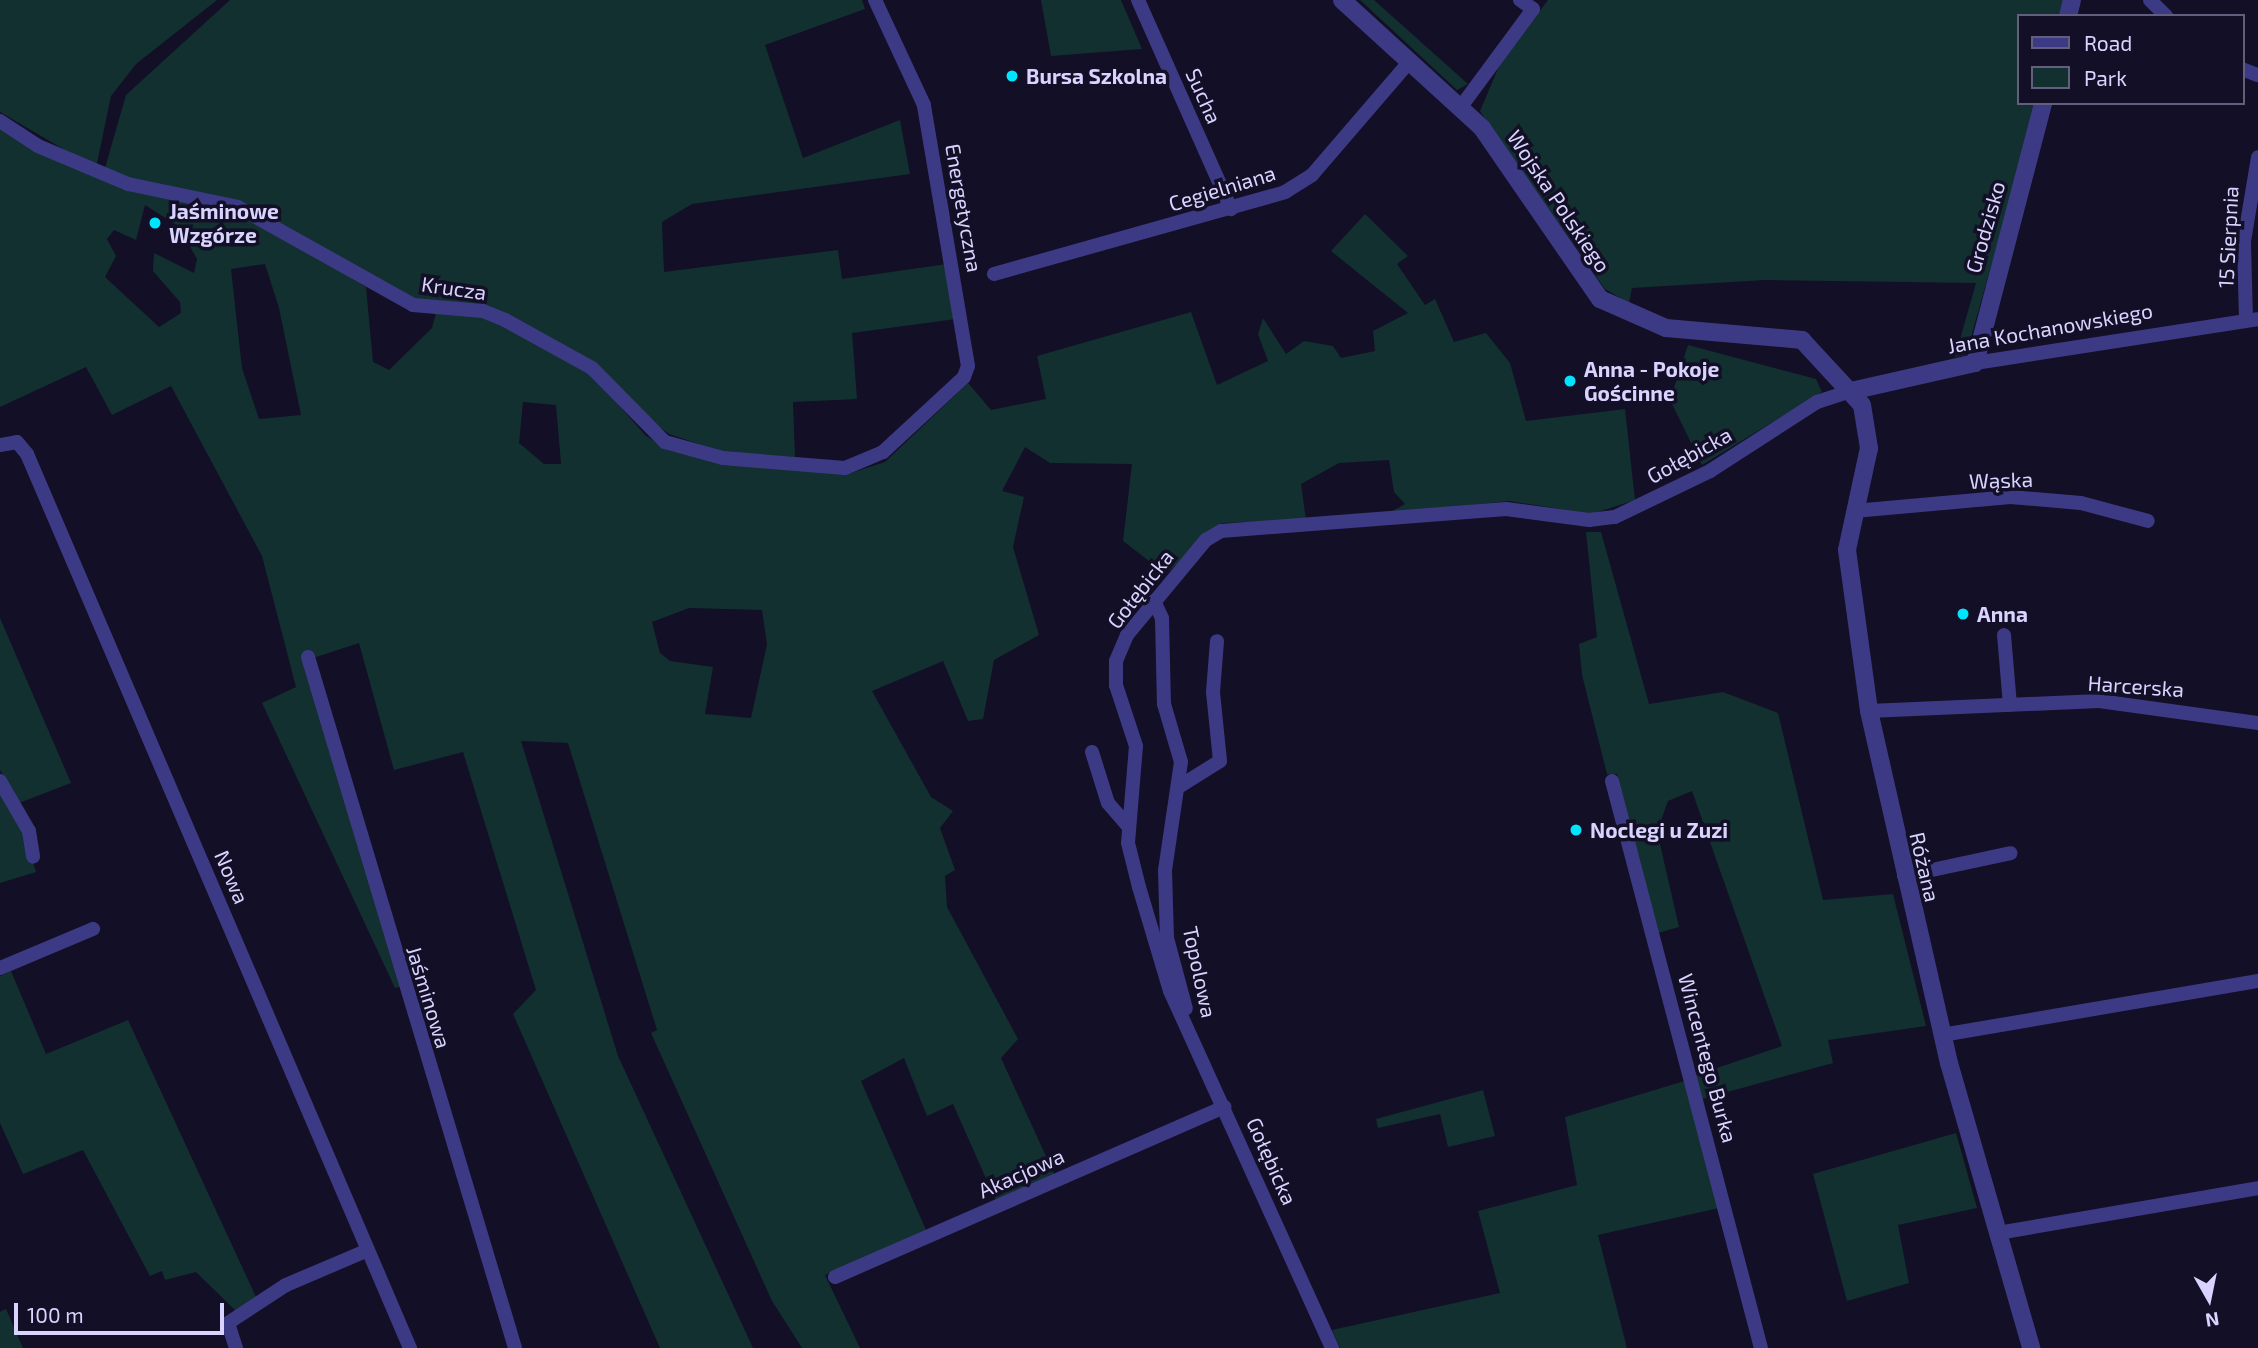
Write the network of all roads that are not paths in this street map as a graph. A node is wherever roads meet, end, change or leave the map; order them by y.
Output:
1 (875, 0) edge
2 (1138, 0) edge
3 (1342, 0) edge
4 (1520, 0) edge
5 (2150, 0) edge
6 (2164, 14) edge
7 (1410, 61) junction
8 (2042, 105) edge
9 (1460, 108) junction
10 (0, 121) edge
11 (2258, 157) edge
12 (1231, 209) junction
13 (994, 274) dead end
14 (2252, 319) edge
15 (1975, 363) junction
16 (1851, 391) junction
17 (921, 415) joint
18 (0, 445) edge
19 (1854, 511) junction
20 (2148, 521) dead end
21 (1154, 601) junction
22 (2004, 635) dead end
23 (1217, 641) dead end
24 (307, 657) dead end
25 (2010, 705) junction
26 (1870, 711) junction
27 (2258, 723) edge
28 (1092, 752) dead end
29 (1612, 780) dead end
30 (0, 781) edge
31 (1180, 786) junction
32 (1129, 827) junction
33 (2011, 853) dead end
34 (33, 857) dead end
35 (1903, 876) junction
36 (93, 929) dead end
37 (0, 968) edge
38 (2258, 981) edge
39 (1942, 1035) junction
40 (1193, 1041) junction
41 (1224, 1107) junction
42 (2258, 1188) edge
43 (1998, 1233) junction
44 (369, 1250) junction
45 (835, 1277) dead end
46 (236, 1348) edge
47 (410, 1348) edge
48 (515, 1348) edge
49 (1332, 1348) edge
50 (1761, 1348) edge
51 (2031, 1348) edge

1 - 17 street, Energetyczna
2 - 12 street, Sucha
3 - 7 street, Wojska Polskiego
4 - 9 street
5 - 6 street
7 - 9 street, Wojska Polskiego
7 - 12 street, Cegielniana
8 - 15 street, Grodzisko
9 - 16 street, Wojska Polskiego
10 - 17 street, Krucza
11 - 14 street, 15 Sierpnia
12 - 13 street, Cegielniana
14 - 15 street, Jana Kochanowskiego
15 - 16 street, Jana Kochanowskiego
16 - 19 street, Różana
16 - 21 street, Gołębicka
18 - 44 street, Nowa
19 - 20 street, Wąska
19 - 26 street, Różana
21 - 31 street, Topolowa
21 - 32 street, Gołębicka
22 - 25 street
23 - 31 street
24 - 48 street, Jaśminowa
25 - 26 street, Harcerska
25 - 27 street, Harcerska
26 - 35 street, Różana
28 - 32 street
29 - 50 street, Wincentego Burka
30 - 34 street
31 - 40 street, Topolowa
32 - 40 street, Gołębicka
33 - 35 street
35 - 39 street, Różana
36 - 37 street
38 - 39 street
39 - 43 street, Różana
40 - 41 street, Gołębicka
41 - 45 street, Akacjowa
41 - 49 street, Gołębicka
42 - 43 street
43 - 51 street, Różana
44 - 46 street
44 - 47 street, Nowa

